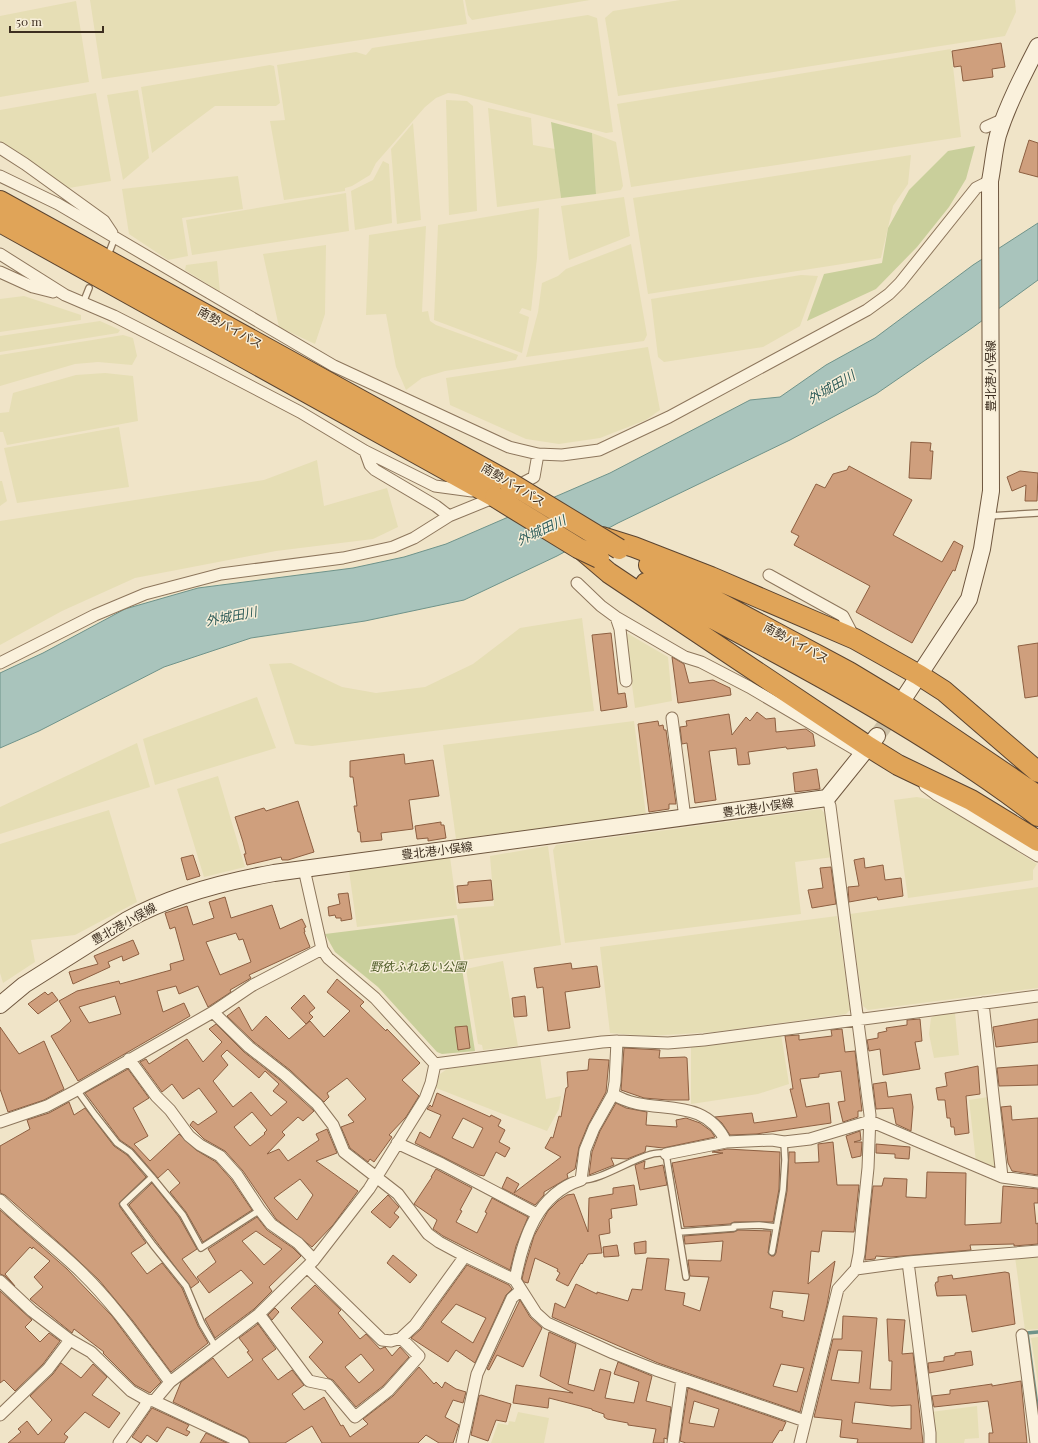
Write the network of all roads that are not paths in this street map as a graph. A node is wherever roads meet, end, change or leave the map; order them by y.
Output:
1 (1038, 46) edge
2 (1004, 119) junction
3 (986, 127) dead end
4 (0, 148) edge
5 (0, 176) edge
6 (990, 181) junction
7 (0, 201) edge
8 (0, 222) edge
9 (115, 237) junction
10 (110, 250) dead end
11 (0, 254) edge
12 (0, 272) edge
13 (89, 288) dead end
14 (65, 295) junction
15 (83, 303) junction
16 (365, 451) junction
17 (538, 454) junction
18 (495, 497) junction
19 (1038, 513) edge
20 (449, 516) junction
21 (987, 516) junction
22 (594, 535) junction
23 (578, 548) junction
24 (769, 574) dead end
25 (577, 583) dead end
26 (616, 617) junction
27 (855, 639) junction
28 (0, 663) edge
29 (919, 674) junction
30 (626, 681) dead end
31 (906, 695) tunnel mouth
32 (672, 718) dead end
33 (870, 746) junction
34 (898, 765) junction
35 (1038, 772) edge
36 (1038, 796) edge
37 (827, 798) junction
38 (1038, 816) edge
39 (685, 818) junction
40 (1038, 841) edge
41 (1038, 856) edge
42 (304, 869) junction
43 (322, 949) junction
44 (1038, 996) edge
45 (983, 1003) junction
46 (0, 1005) edge
47 (213, 1012) junction
48 (858, 1019) junction
49 (616, 1041) junction
50 (129, 1059) junction
51 (435, 1064) junction
52 (77, 1090) junction
53 (613, 1094) junction
54 (870, 1121) junction
55 (0, 1122) edge
56 (726, 1142) junction
57 (784, 1142) junction
58 (397, 1143) junction
59 (666, 1154) junction
60 (152, 1177) junction
61 (376, 1177) junction
62 (1002, 1177) junction
63 (581, 1180) junction
64 (1038, 1182) edge
65 (0, 1200) edge
66 (260, 1210) junction
67 (537, 1214) junction
68 (776, 1227) junction
69 (680, 1232) junction
70 (1038, 1251) edge
71 (772, 1252) dead end
72 (465, 1256) junction
73 (908, 1262) junction
74 (310, 1263) junction
75 (856, 1270) junction
76 (686, 1277) dead end
77 (515, 1280) junction
78 (0, 1281) edge
79 (521, 1290) junction
80 (259, 1314) junction
81 (1022, 1336) dead end
82 (401, 1338) junction
83 (70, 1340) junction
84 (215, 1346) junction
85 (682, 1379) junction
86 (170, 1382) junction
87 (151, 1400) junction
88 (0, 1415) edge
89 (805, 1421) junction
90 (119, 1443) edge
91 (243, 1443) edge
92 (462, 1443) edge
93 (673, 1443) edge
94 (800, 1443) edge
95 (930, 1443) edge
96 (1036, 1443) edge

1 - 2 main road, 豊北港小俣線
2 - 3 street
2 - 6 main road, 豊北港小俣線
4 - 9 street
5 - 9 street
6 - 17 street
6 - 21 main road, 豊北港小俣線
7 - 22 highway, 南勢バイパス, bridge
8 - 18 highway, 南勢バイパス
9 - 10 lane
9 - 17 street
11 - 14 street
12 - 14 street
13 - 15 lane
14 - 15 street
15 - 16 street
16 - 18 street
16 - 20 street
17 - 20 street
18 - 23 highway, 南勢バイパス, bridge
19 - 21 lane
20 - 28 street
21 - 29 main road, 豊北港小俣線
22 - 27 highway
22 - 36 highway, 南勢バイパス, bridge
23 - 33 highway
23 - 38 highway, 南勢バイパス, bridge
24 - 27 street
25 - 26 street
26 - 30 street
26 - 33 street
27 - 29 highway
29 - 31 main road, 豊北港小俣線
29 - 35 highway
32 - 39 street
33 - 34 highway
33 - 37 main road
34 - 40 highway
34 - 41 street
37 - 39 main road, 豊北港小俣線
37 - 48 street
39 - 42 main road, 豊北港小俣線
42 - 43 street
42 - 46 main road, 豊北港小俣線
43 - 47 street
43 - 51 street
44 - 45 street
45 - 48 street
45 - 62 street
47 - 50 street
47 - 61 street
48 - 49 street
48 - 54 street
49 - 51 street
49 - 53 street
50 - 52 street
50 - 66 street
51 - 58 street
52 - 55 street
52 - 60 lane
53 - 56 street
53 - 63 street
54 - 57 street
54 - 62 street
54 - 75 street
56 - 57 street
56 - 59 street
57 - 68 lane
58 - 61 street
58 - 67 street
59 - 63 lane
59 - 69 lane
60 - 66 lane
60 - 84 lane
61 - 72 street
61 - 74 street
62 - 64 street
63 - 67 street
65 - 86 street
66 - 74 street
67 - 77 street
68 - 69 lane
68 - 71 lane
69 - 76 lane
70 - 73 street
72 - 77 street
72 - 82 street
73 - 75 street
73 - 95 street
74 - 80 street
74 - 82 street
75 - 89 street
77 - 79 street
78 - 83 street
79 - 85 street
79 - 92 street
80 - 82 street
80 - 84 street
81 - 96 street
83 - 87 street
83 - 88 street
84 - 86 street
85 - 89 street
85 - 93 street
86 - 87 street
87 - 90 street
87 - 91 street
89 - 94 street

